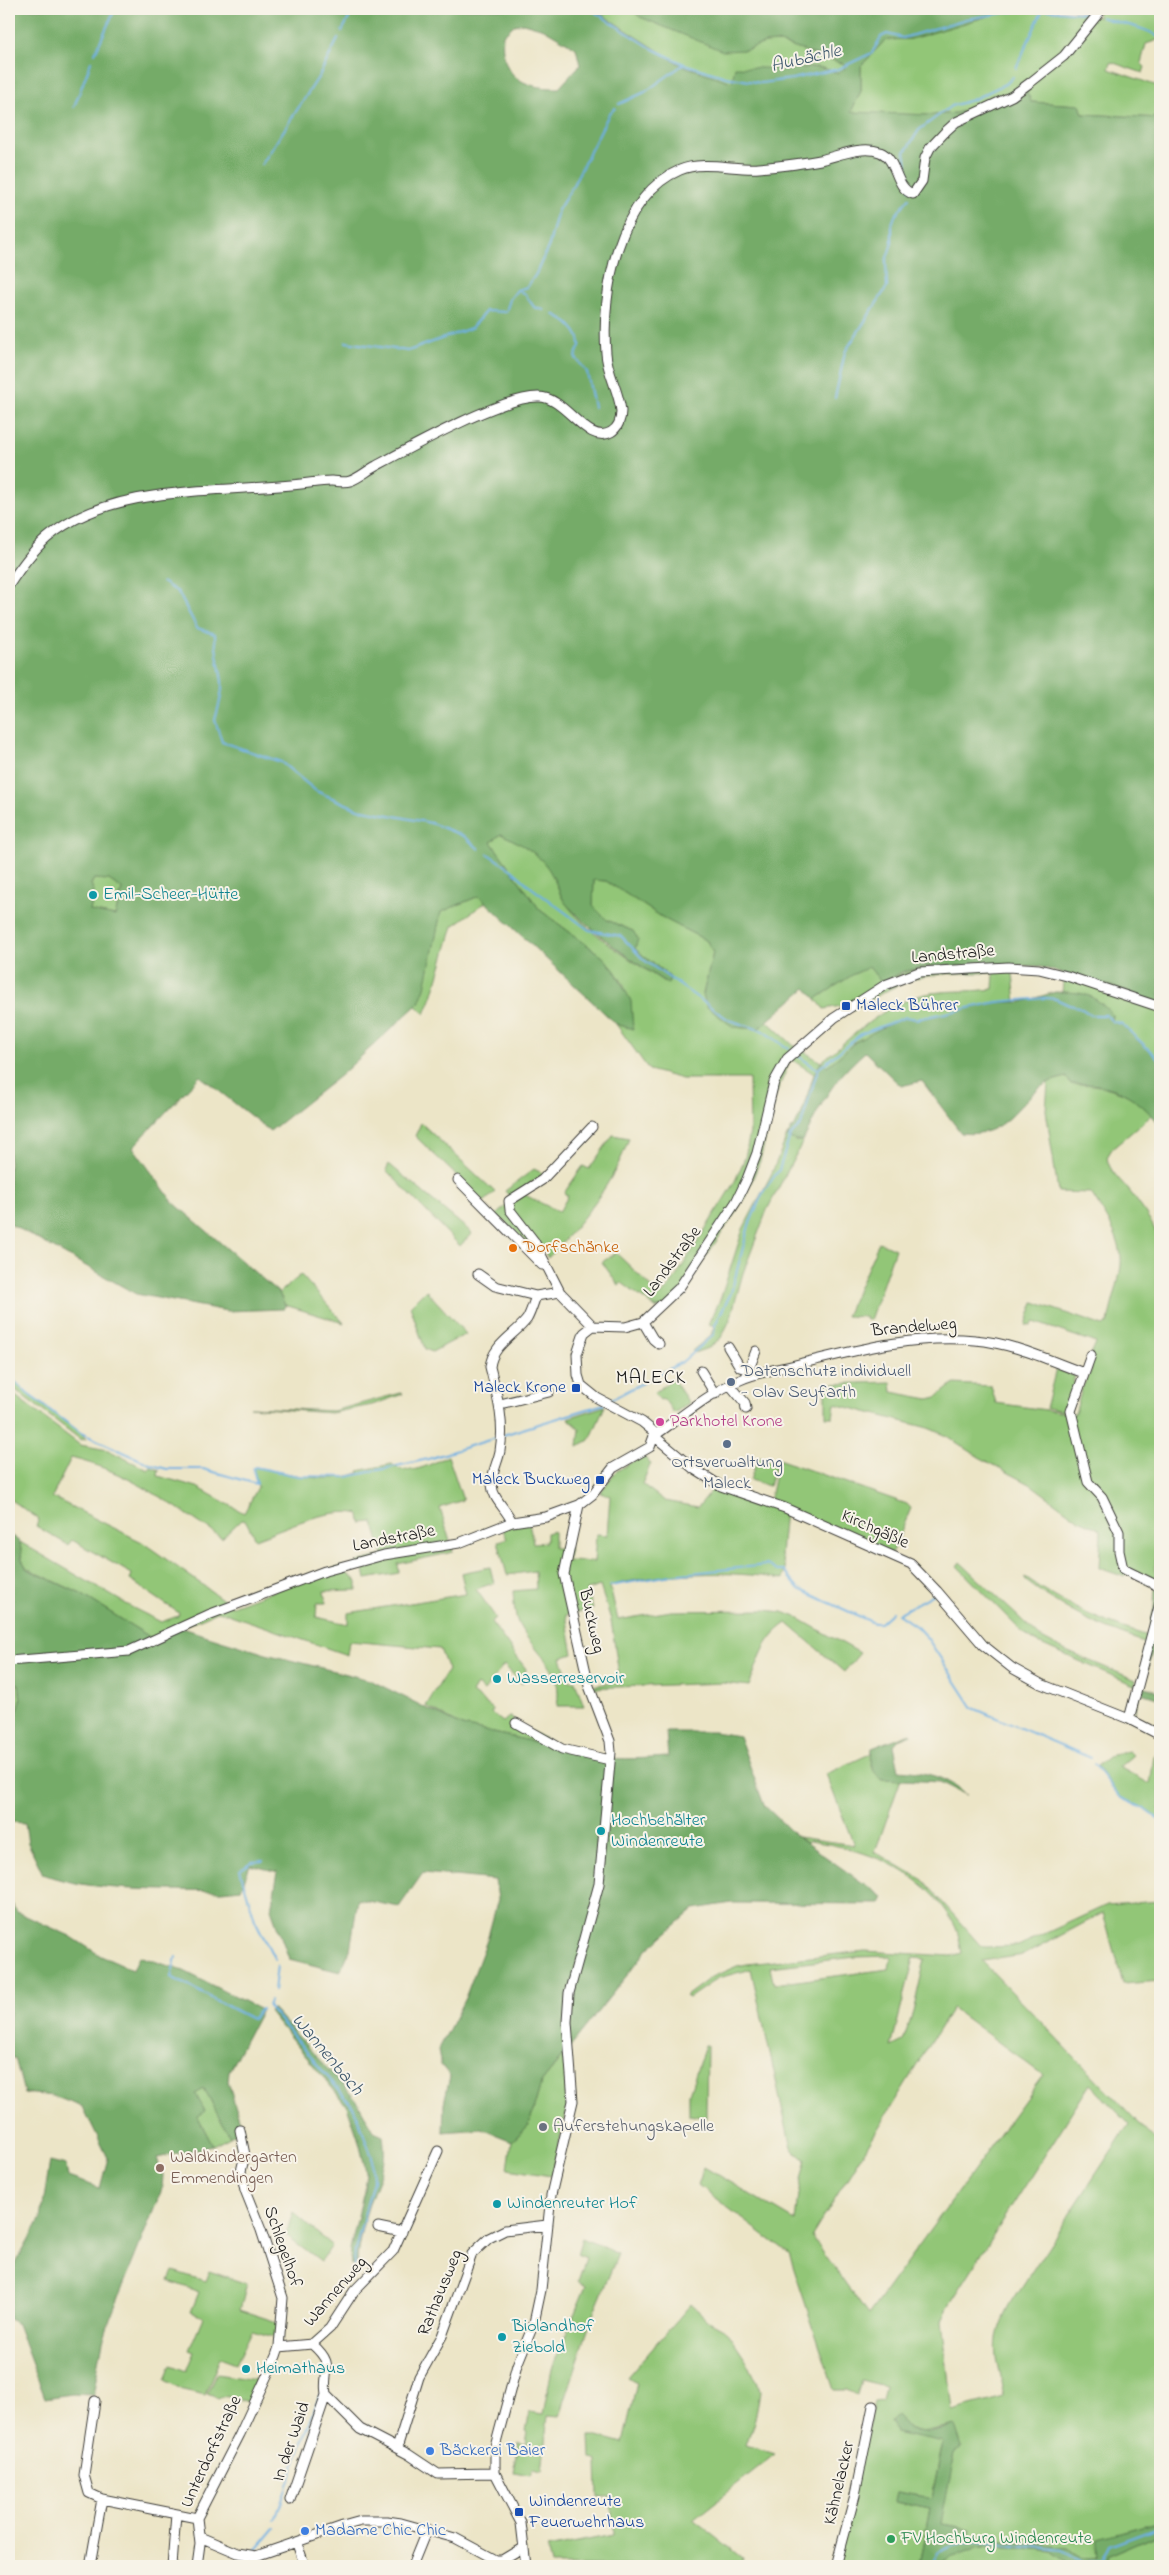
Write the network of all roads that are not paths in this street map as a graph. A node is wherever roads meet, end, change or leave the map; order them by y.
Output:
1 (1098, 13) edge
2 (9, 585) edge
3 (1160, 1006) edge
4 (592, 1127) dead end
5 (458, 1180) dead end
6 (550, 1270) junction
7 (478, 1274) dead end
8 (560, 1292) junction
9 (536, 1296) junction
10 (643, 1322) junction
11 (593, 1326) junction
12 (659, 1344) dead end
13 (728, 1347) dead end
14 (756, 1351) dead end
15 (1091, 1355) dead end
16 (700, 1371) dead end
17 (1084, 1373) junction
18 (747, 1374) junction
19 (730, 1385) junction
20 (550, 1392) dead end
21 (715, 1394) junction
22 (500, 1404) junction
23 (746, 1410) dead end
24 (654, 1436) junction
25 (579, 1505) junction
26 (512, 1522) junction
27 (1160, 1587) edge
28 (1160, 1603) edge
29 (9, 1662) edge
30 (1129, 1719) junction
31 (516, 1723) dead end
32 (1160, 1735) edge
33 (610, 1760) junction
34 (240, 2130) dead end
35 (438, 2150) dead end
36 (547, 2225) junction
37 (378, 2227) dead end
38 (402, 2232) junction
39 (312, 2344) junction
40 (279, 2347) junction
41 (326, 2394) junction
42 (95, 2401) dead end
43 (873, 2406) dead end
44 (397, 2448) junction
45 (495, 2472) junction
46 (102, 2499) junction
47 (290, 2500) dead end
48 (176, 2514) junction
49 (197, 2518) junction
50 (427, 2530) junction
51 (200, 2541) junction
52 (297, 2544) junction
53 (524, 2547) junction
54 (502, 2563) edge
55 (90, 2566) edge
56 (172, 2566) edge
57 (197, 2566) edge
58 (306, 2566) edge
59 (412, 2566) edge
60 (526, 2566) edge
61 (836, 2566) edge

1 - 2 street
3 - 10 street, Landstraße
4 - 6 street
5 - 6 street
6 - 8 street
7 - 9 street
8 - 9 street
8 - 11 street
9 - 22 street
10 - 11 street, Landstraße
10 - 12 street
11 - 24 street
13 - 18 street
14 - 18 street
15 - 17 street
16 - 21 street
17 - 18 street, Brandelweg
17 - 27 street
18 - 19 street, Brandelweg
19 - 21 street, Brandelweg
19 - 23 street
20 - 22 street
21 - 24 street, Brandelweg
22 - 26 street
24 - 25 street, Landstraße
24 - 30 street, Kirchgäßle
25 - 26 street, Landstraße
25 - 33 street, Buckweg
26 - 29 street, Landstraße
28 - 30 street
30 - 32 street, Kirchgäßle
31 - 33 street
33 - 36 street
34 - 40 street, Schlegelhof
35 - 38 street, Wannenweg
36 - 44 street, Rathausweg
36 - 45 street
37 - 38 street
38 - 39 street, Wannenweg
39 - 40 street, Wannenweg
39 - 41 street, In der Waid
40 - 49 street, Unterdorfstraße
41 - 44 street
41 - 47 street, In der Waid
42 - 46 street
43 - 61 street, Kähnelacker
44 - 45 street
45 - 53 street
46 - 48 street
46 - 55 street
48 - 49 street
48 - 56 street
49 - 51 street, Unterdorfstraße
50 - 52 street
50 - 54 street
50 - 59 street
51 - 52 street
51 - 57 street, Unterdorfstraße
52 - 58 street
53 - 54 street
53 - 60 street

